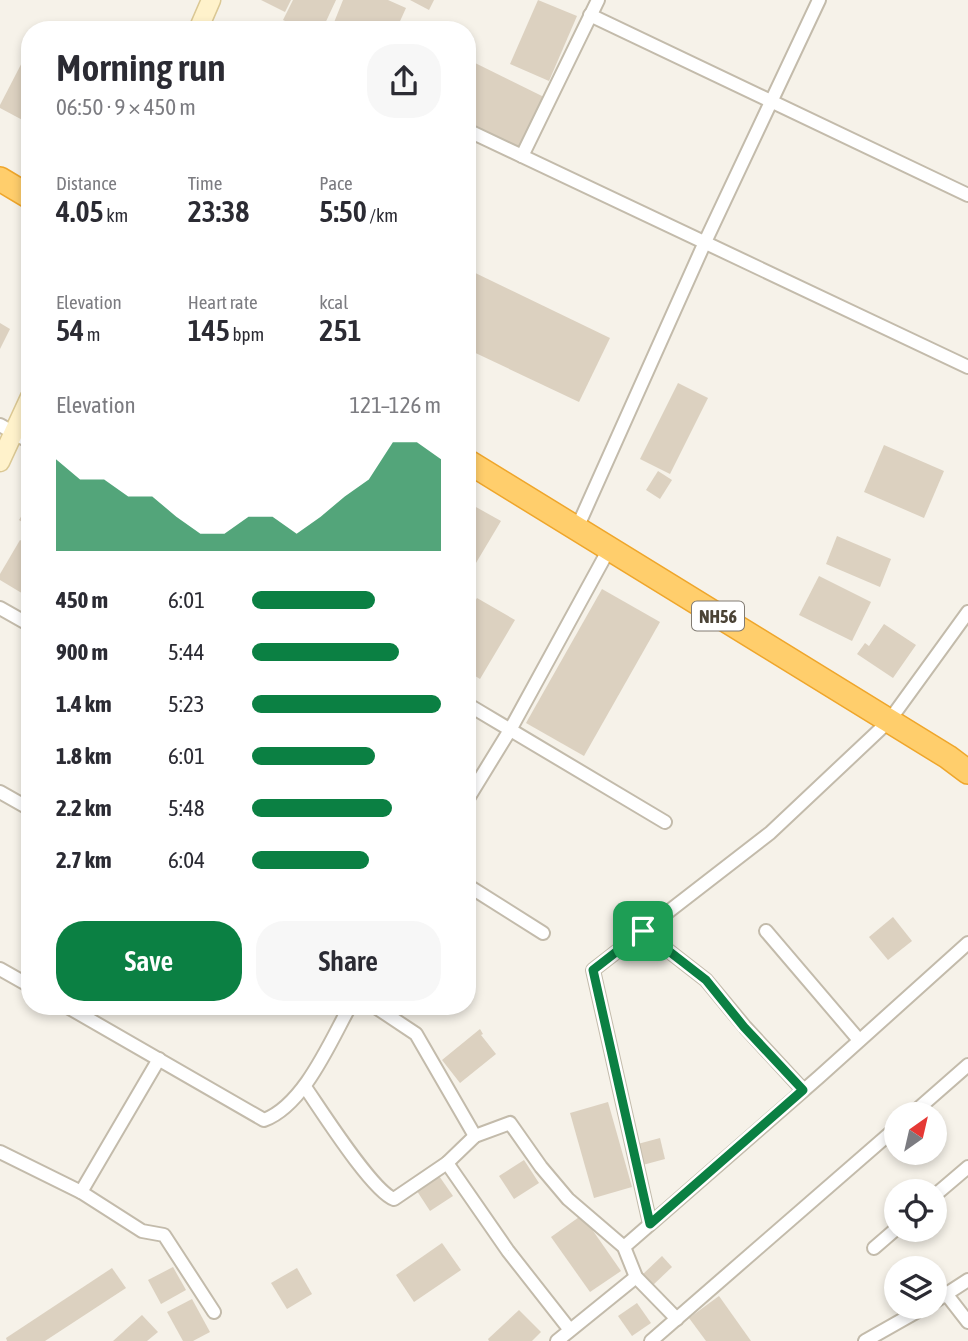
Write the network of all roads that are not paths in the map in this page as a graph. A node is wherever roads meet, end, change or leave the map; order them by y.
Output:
1 (211, 0) edge
2 (598, 0) edge
3 (817, 1) edge
4 (590, 15) junction
5 (202, 21) edge
6 (772, 100) junction
7 (476, 134) edge
8 (522, 156) junction
9 (0, 179) edge
10 (968, 179) edge
11 (21, 192) edge
12 (965, 194) edge
13 (705, 242) junction
14 (968, 367) edge
15 (21, 410) edge
16 (7, 429) edge
17 (0, 462) edge
18 (476, 467) edge
19 (576, 528) junction
20 (609, 549) junction
21 (0, 608) edge
22 (966, 619) edge
23 (21, 620) edge
24 (476, 709) edge
25 (889, 721) junction
26 (510, 730) junction
27 (968, 772) edge
28 (476, 785) edge
29 (0, 792) edge
30 (21, 804) edge
31 (665, 822) dead end
32 (476, 890) edge
33 (643, 931) junction
34 (766, 931) dead end
35 (543, 933) dead end
36 (968, 943) edge
37 (0, 969) edge
38 (21, 981) edge
39 (82, 1015) edge
40 (345, 1015) edge
41 (388, 1015) edge
42 (859, 1040) junction
43 (159, 1059) junction
44 (968, 1065) edge
45 (305, 1087) junction
46 (803, 1090) junction
47 (926, 1102) edge
48 (475, 1136) junction
49 (884, 1138) edge
50 (0, 1152) edge
51 (447, 1163) junction
52 (968, 1167) edge
53 (947, 1185) edge
54 (81, 1192) junction
55 (650, 1224) junction
56 (884, 1240) edge
57 (624, 1247) junction
58 (874, 1248) dead end
59 (636, 1277) junction
60 (968, 1280) edge
61 (947, 1295) joint
62 (214, 1312) dead end
63 (677, 1319) junction
64 (904, 1319) edge
65 (968, 1322) edge
66 (570, 1330) junction
67 (556, 1341) edge
68 (651, 1341) edge
69 (865, 1341) edge

1 - 5 street
2 - 4 street
3 - 6 street
4 - 6 street
4 - 8 street
6 - 12 street
6 - 13 street
7 - 8 street
8 - 13 street
9 - 11 highway
10 - 12 street
13 - 14 street
13 - 19 street
15 - 16 street
16 - 17 street
18 - 19 highway, NH56
19 - 20 highway, NH56
20 - 25 highway, NH56
20 - 26 street
21 - 23 street
22 - 25 street
24 - 26 street
25 - 27 highway, NH56
25 - 33 street
26 - 28 street
26 - 31 street
29 - 30 street
32 - 35 street
33 - 46 street
33 - 55 street
34 - 42 street
36 - 42 street
37 - 38 street
39 - 43 street
40 - 45 street
41 - 48 street
42 - 46 street
43 - 45 street
43 - 54 street
44 - 47 street
45 - 51 street
46 - 55 street
48 - 51 street
48 - 57 street
49 - 63 street
50 - 54 street
51 - 66 street
52 - 53 street
54 - 62 street
55 - 57 street
56 - 58 street
57 - 59 street
59 - 63 street
59 - 66 street
60 - 61 street
61 - 65 street
63 - 68 street
64 - 69 street
66 - 67 street

